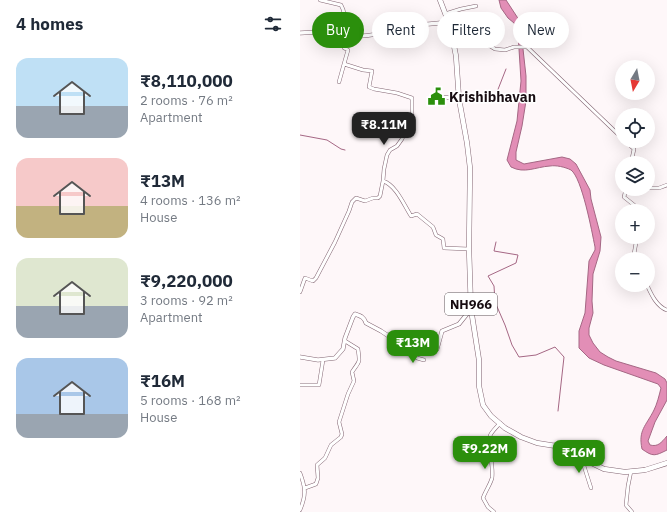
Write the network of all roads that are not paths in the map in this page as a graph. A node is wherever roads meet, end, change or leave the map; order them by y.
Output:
1 (320, 0) edge
2 (440, 0) edge
3 (476, 6) dead end
4 (343, 12) edge
5 (445, 12) edge
6 (452, 12) edge
7 (437, 25) edge
8 (312, 32) edge
9 (300, 33) edge
10 (364, 36) edge
11 (344, 48) edge
12 (454, 48) edge
13 (491, 48) edge
14 (344, 64) junction
15 (339, 82) dead end
16 (444, 98) dead end
17 (459, 99) junction
18 (615, 131) edge
19 (383, 181) junction
20 (667, 185) edge
21 (655, 188) edge
22 (624, 196) edge
23 (633, 204) edge
24 (469, 249) junction
25 (300, 292) edge
26 (650, 292) edge
27 (471, 309) junction
28 (667, 310) edge
29 (345, 341) junction
30 (412, 351) junction
31 (300, 357) edge
32 (323, 360) junction
33 (424, 360) dead end
34 (300, 385) edge
35 (500, 423) junction
36 (586, 460) junction
37 (667, 463) edge
38 (632, 472) junction
39 (300, 473) edge
40 (305, 488) junction
41 (591, 488) dead end
42 (301, 510) edge
43 (494, 512) edge
44 (632, 512) edge

1 - 4 street
2 - 5 highway, NH966
3 - 6 street
7 - 10 main road
8 - 9 main road
11 - 14 street
12 - 17 highway, NH966
13 - 18 street
14 - 15 street
14 - 19 street
16 - 17 street
17 - 24 highway, NH966
19 - 24 street
19 - 25 street
20 - 21 street
22 - 23 street
24 - 27 highway, NH966
26 - 28 street
27 - 30 main road
27 - 35 highway, NH966
29 - 30 main road
29 - 32 main road
29 - 40 street
30 - 33 street
31 - 32 main road
32 - 34 street
35 - 36 highway, NH966
35 - 43 street
36 - 38 highway, NH966
36 - 41 street
37 - 38 highway, NH966
38 - 44 street
39 - 40 street
40 - 42 street

